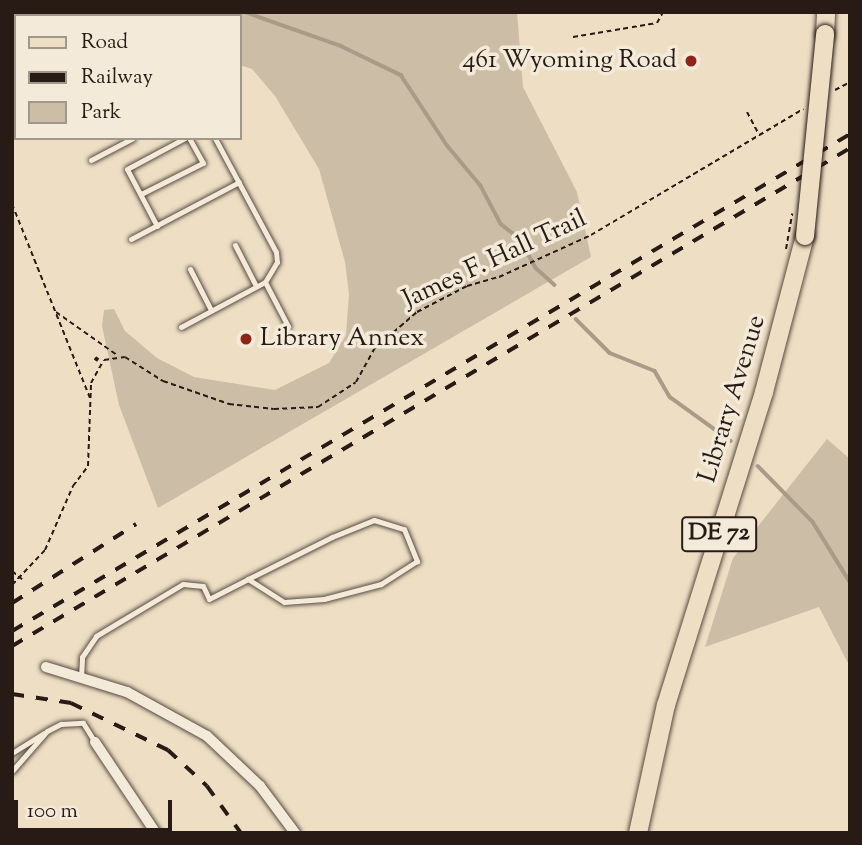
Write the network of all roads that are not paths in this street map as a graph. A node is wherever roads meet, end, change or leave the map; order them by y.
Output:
1 (826, 12) edge
2 (129, 140) edge
3 (183, 140) edge
4 (188, 140) edge
5 (216, 140) edge
6 (91, 160) dead end
7 (239, 182) junction
8 (141, 194) junction
9 (157, 226) junction
10 (131, 239) dead end
11 (235, 245) dead end
12 (190, 269) dead end
13 (265, 282) junction
14 (256, 286) junction
15 (211, 310) junction
16 (289, 326) dead end
17 (181, 327) dead end
18 (248, 579) junction
19 (46, 667) dead end
20 (81, 681) junction
21 (47, 731) junction
22 (95, 741) joint
23 (12, 753) edge
24 (12, 771) edge
25 (156, 833) edge
26 (295, 833) edge
27 (638, 833) edge

1 - 27 main road, Library Avenue / DE 72, bridge
2 - 6 lane
3 - 8 lane
4 - 8 lane
5 - 7 lane
7 - 9 lane
7 - 13 lane
8 - 9 lane
9 - 10 lane
11 - 14 lane
12 - 15 lane
13 - 14 lane
13 - 16 lane
14 - 15 lane
15 - 17 lane
18 - 18 lane
18 - 20 lane
19 - 20 street
20 - 26 street
21 - 22 lane
21 - 23 lane
21 - 24 lane
22 - 25 street

